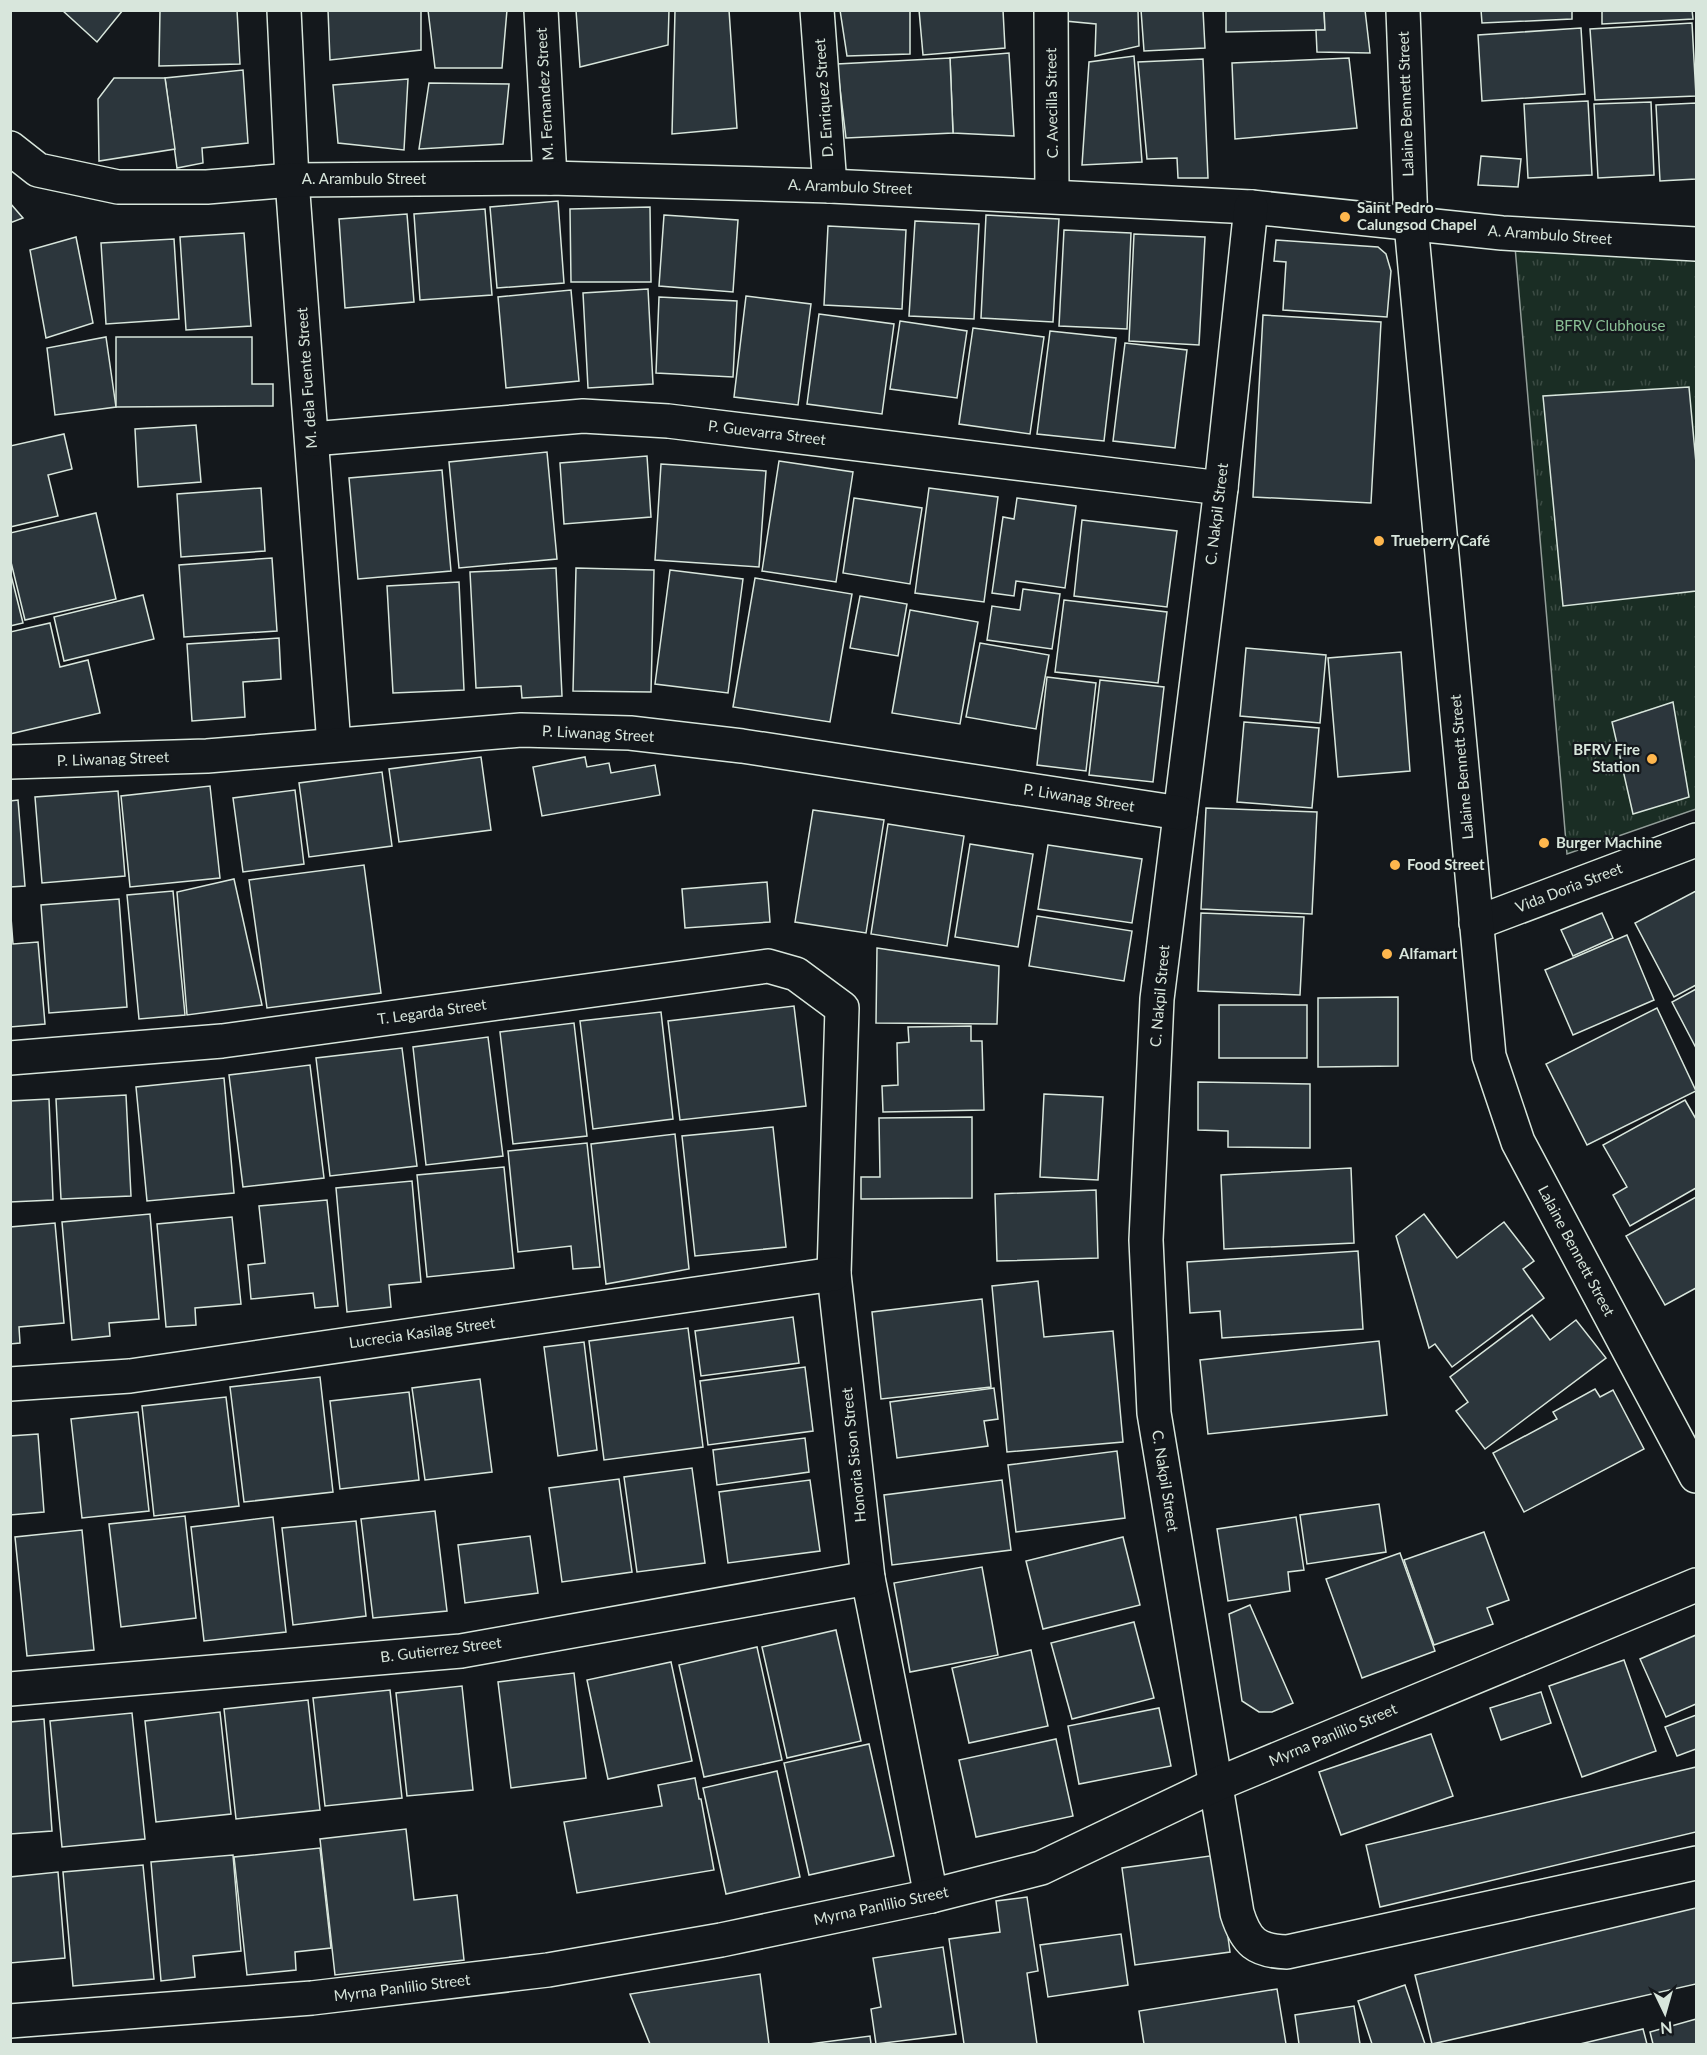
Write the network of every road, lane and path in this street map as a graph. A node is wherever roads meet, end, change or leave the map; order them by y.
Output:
1 (284, 10) edge
2 (540, 10) edge
3 (817, 10) edge
4 (1051, 10) edge
5 (1403, 10) edge
6 (10, 148) edge
7 (550, 178) junction
8 (292, 180) junction
9 (830, 186) junction
10 (1052, 196) junction
11 (1251, 207) junction
12 (1411, 224) junction
13 (1696, 244) edge
14 (312, 439) junction
15 (1221, 488) junction
16 (334, 745) junction
17 (10, 762) edge
18 (1180, 813) junction
19 (1696, 840) edge
20 (1476, 923) junction
21 (842, 1008) joint
22 (10, 1058) edge
23 (834, 1274) junction
24 (10, 1384) edge
25 (1696, 1476) edge
26 (868, 1578) junction
27 (1696, 1586) edge
28 (10, 1689) edge
29 (1215, 1785) junction
30 (1696, 1863) edge
31 (931, 1896) junction
32 (10, 2021) edge

1 - 8 street, M. dela Fuente Street
2 - 7 street, M. Fernandez Street
3 - 9 street, D. Enriquez Street
4 - 10 street, C. Avecilla Street
5 - 12 street, Lalaine Bennett Street
6 - 8 street, A. Arambulo Street
7 - 8 street, A. Arambulo Street
7 - 9 street, A. Arambulo Street
8 - 14 street, M. dela Fuente Street
9 - 10 street, A. Arambulo Street
10 - 11 street, A. Arambulo Street
11 - 12 street, A. Arambulo Street
11 - 15 street, C. Nakpil Street
12 - 13 street, A. Arambulo Street
12 - 20 street, Lalaine Bennett Street
14 - 15 street, P. Guevarra Street
14 - 16 street, M. dela Fuente Street
15 - 18 street, C. Nakpil Street
16 - 17 street, P. Liwanag Street
16 - 18 street, P. Liwanag Street
18 - 29 street, C. Nakpil Street
19 - 20 street, Vida Doria Street
20 - 25 street, Lalaine Bennett Street
21 - 22 street, T. Legarda Street
21 - 23 street, Honoria Sison Street
23 - 24 street, Lucrecia Kasilag Street
23 - 26 street, Honoria Sison Street
26 - 28 street, B. Gutierrez Street
26 - 31 street, Honoria Sison Street
27 - 29 street, Myrna Panlilio Street
29 - 30 street, C. Nakpil Street
29 - 31 street, Myrna Panlilio Street
31 - 32 street, Myrna Panlilio Street

